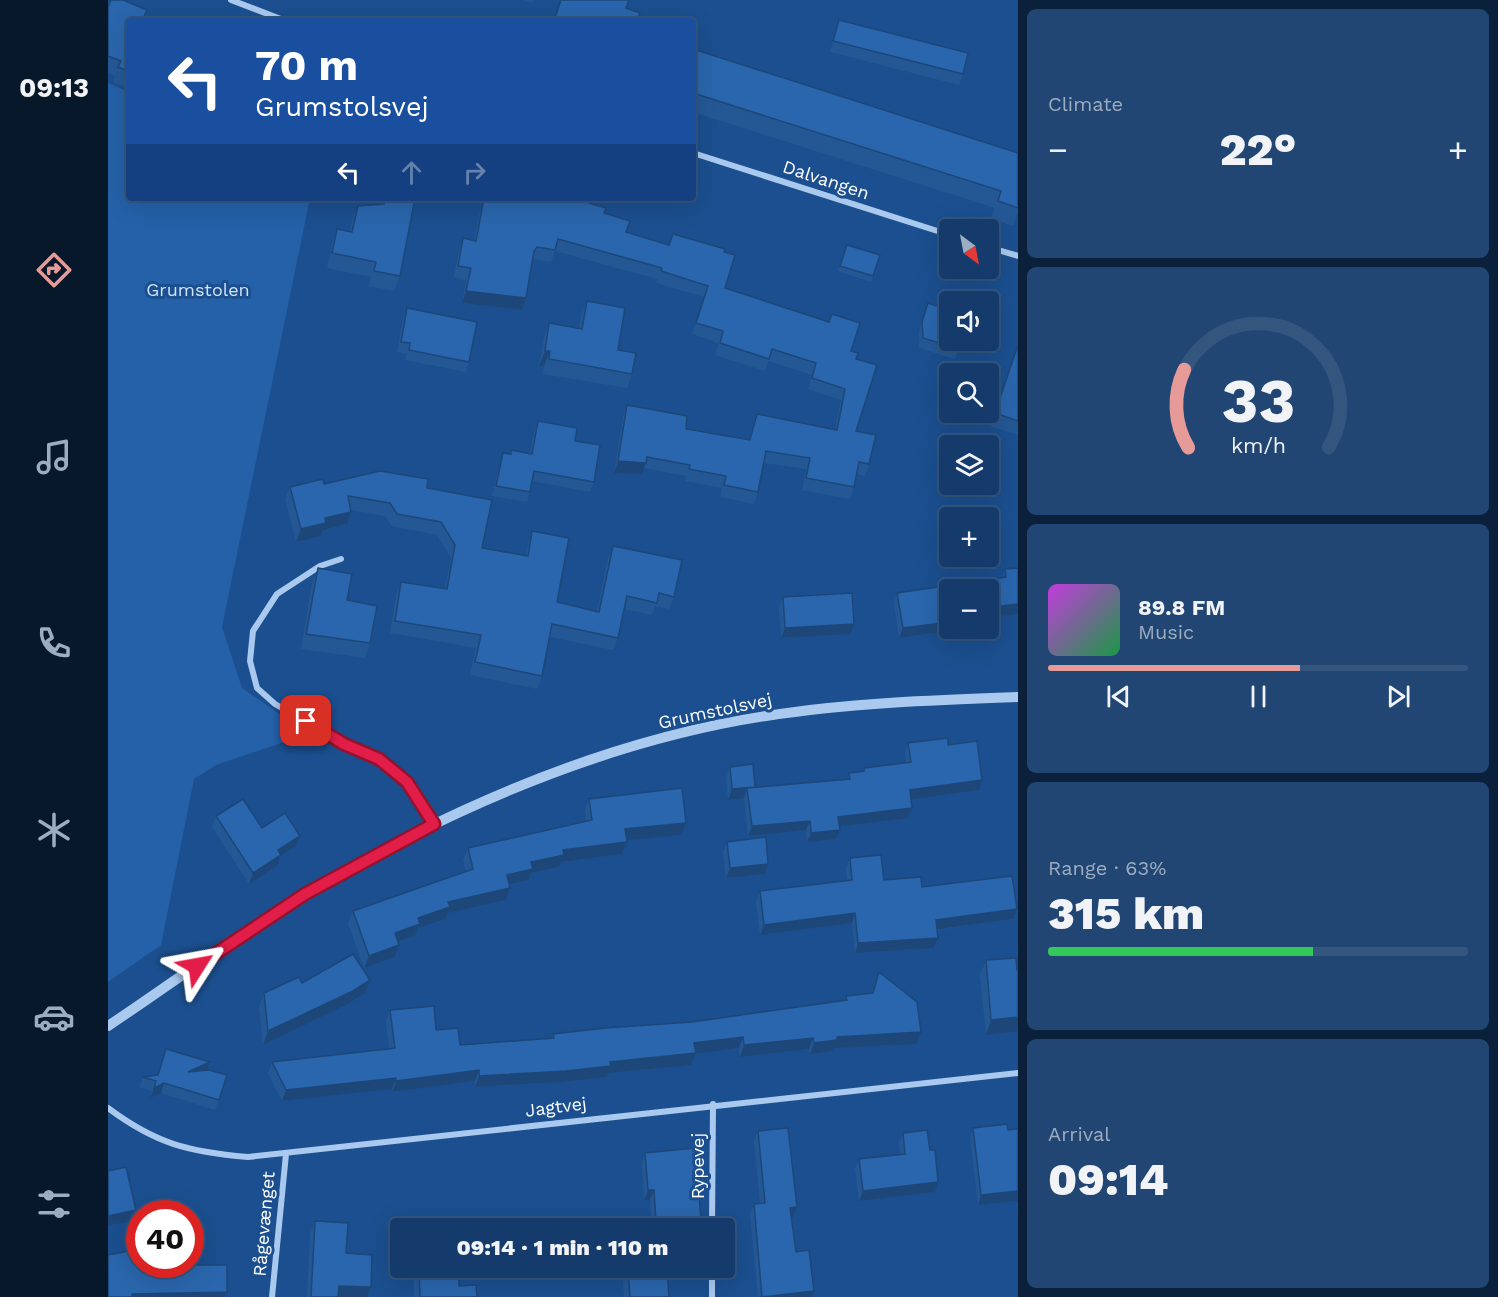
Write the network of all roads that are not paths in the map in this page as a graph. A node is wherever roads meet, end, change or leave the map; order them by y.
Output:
1 (231, 0) edge
2 (278, 18) edge
3 (696, 154) edge
4 (939, 231) edge
5 (999, 250) edge
6 (1018, 256) edge
7 (341, 559) dead end
8 (1018, 697) edge
9 (434, 824) junction
10 (108, 1026) edge
11 (1018, 1073) edge
12 (713, 1104) junction
13 (108, 1108) edge
14 (286, 1154) junction
15 (712, 1218) edge
16 (712, 1278) edge
17 (272, 1297) edge
18 (712, 1297) edge

1 - 2 street
3 - 4 street, Dalvangen
5 - 6 street
7 - 9 street
8 - 9 street, Grumstolsvej
9 - 10 street, Grumstolsvej
11 - 12 street, Jagtvej
12 - 14 street, Jagtvej
12 - 15 street, Rypevej
13 - 14 street, Jagtvej
14 - 17 street, Rågevænget
16 - 18 street

